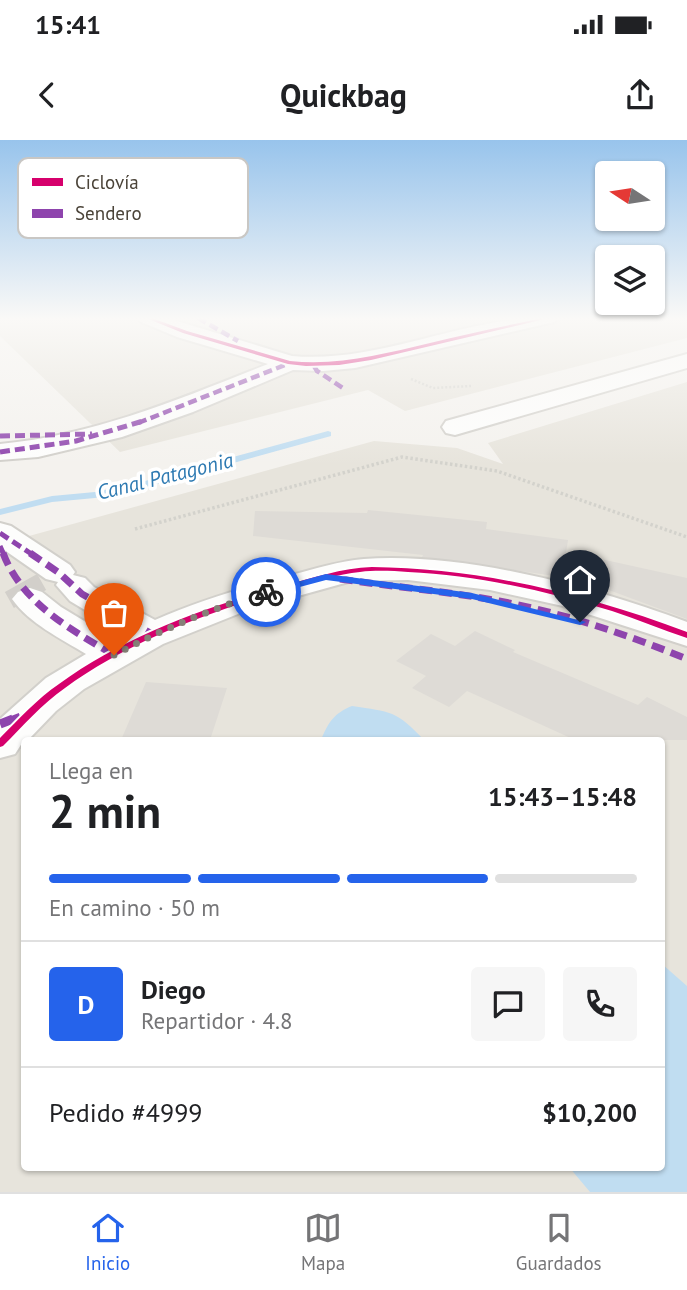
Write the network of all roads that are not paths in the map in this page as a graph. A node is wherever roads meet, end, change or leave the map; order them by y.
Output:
1 (296, 367) edge
2 (306, 367) edge
3 (664, 367) edge
4 (650, 371) junction
5 (687, 383) edge
6 (343, 388) dead end
7 (455, 427) dead end
8 (103, 435) junction
9 (0, 436) edge
10 (0, 452) edge
11 (0, 533) edge
12 (0, 545) edge
13 (326, 577) junction
14 (152, 634) junction
15 (687, 635) edge
16 (114, 655) junction
17 (687, 659) edge
18 (15, 718) edge
19 (0, 744) edge

1 - 8 street
2 - 6 street
3 - 4 street
4 - 5 street
4 - 7 street
8 - 9 street
8 - 10 street
11 - 14 street
12 - 16 street
13 - 14 street
13 - 15 street
13 - 17 street
14 - 16 street
16 - 18 street
18 - 19 street

